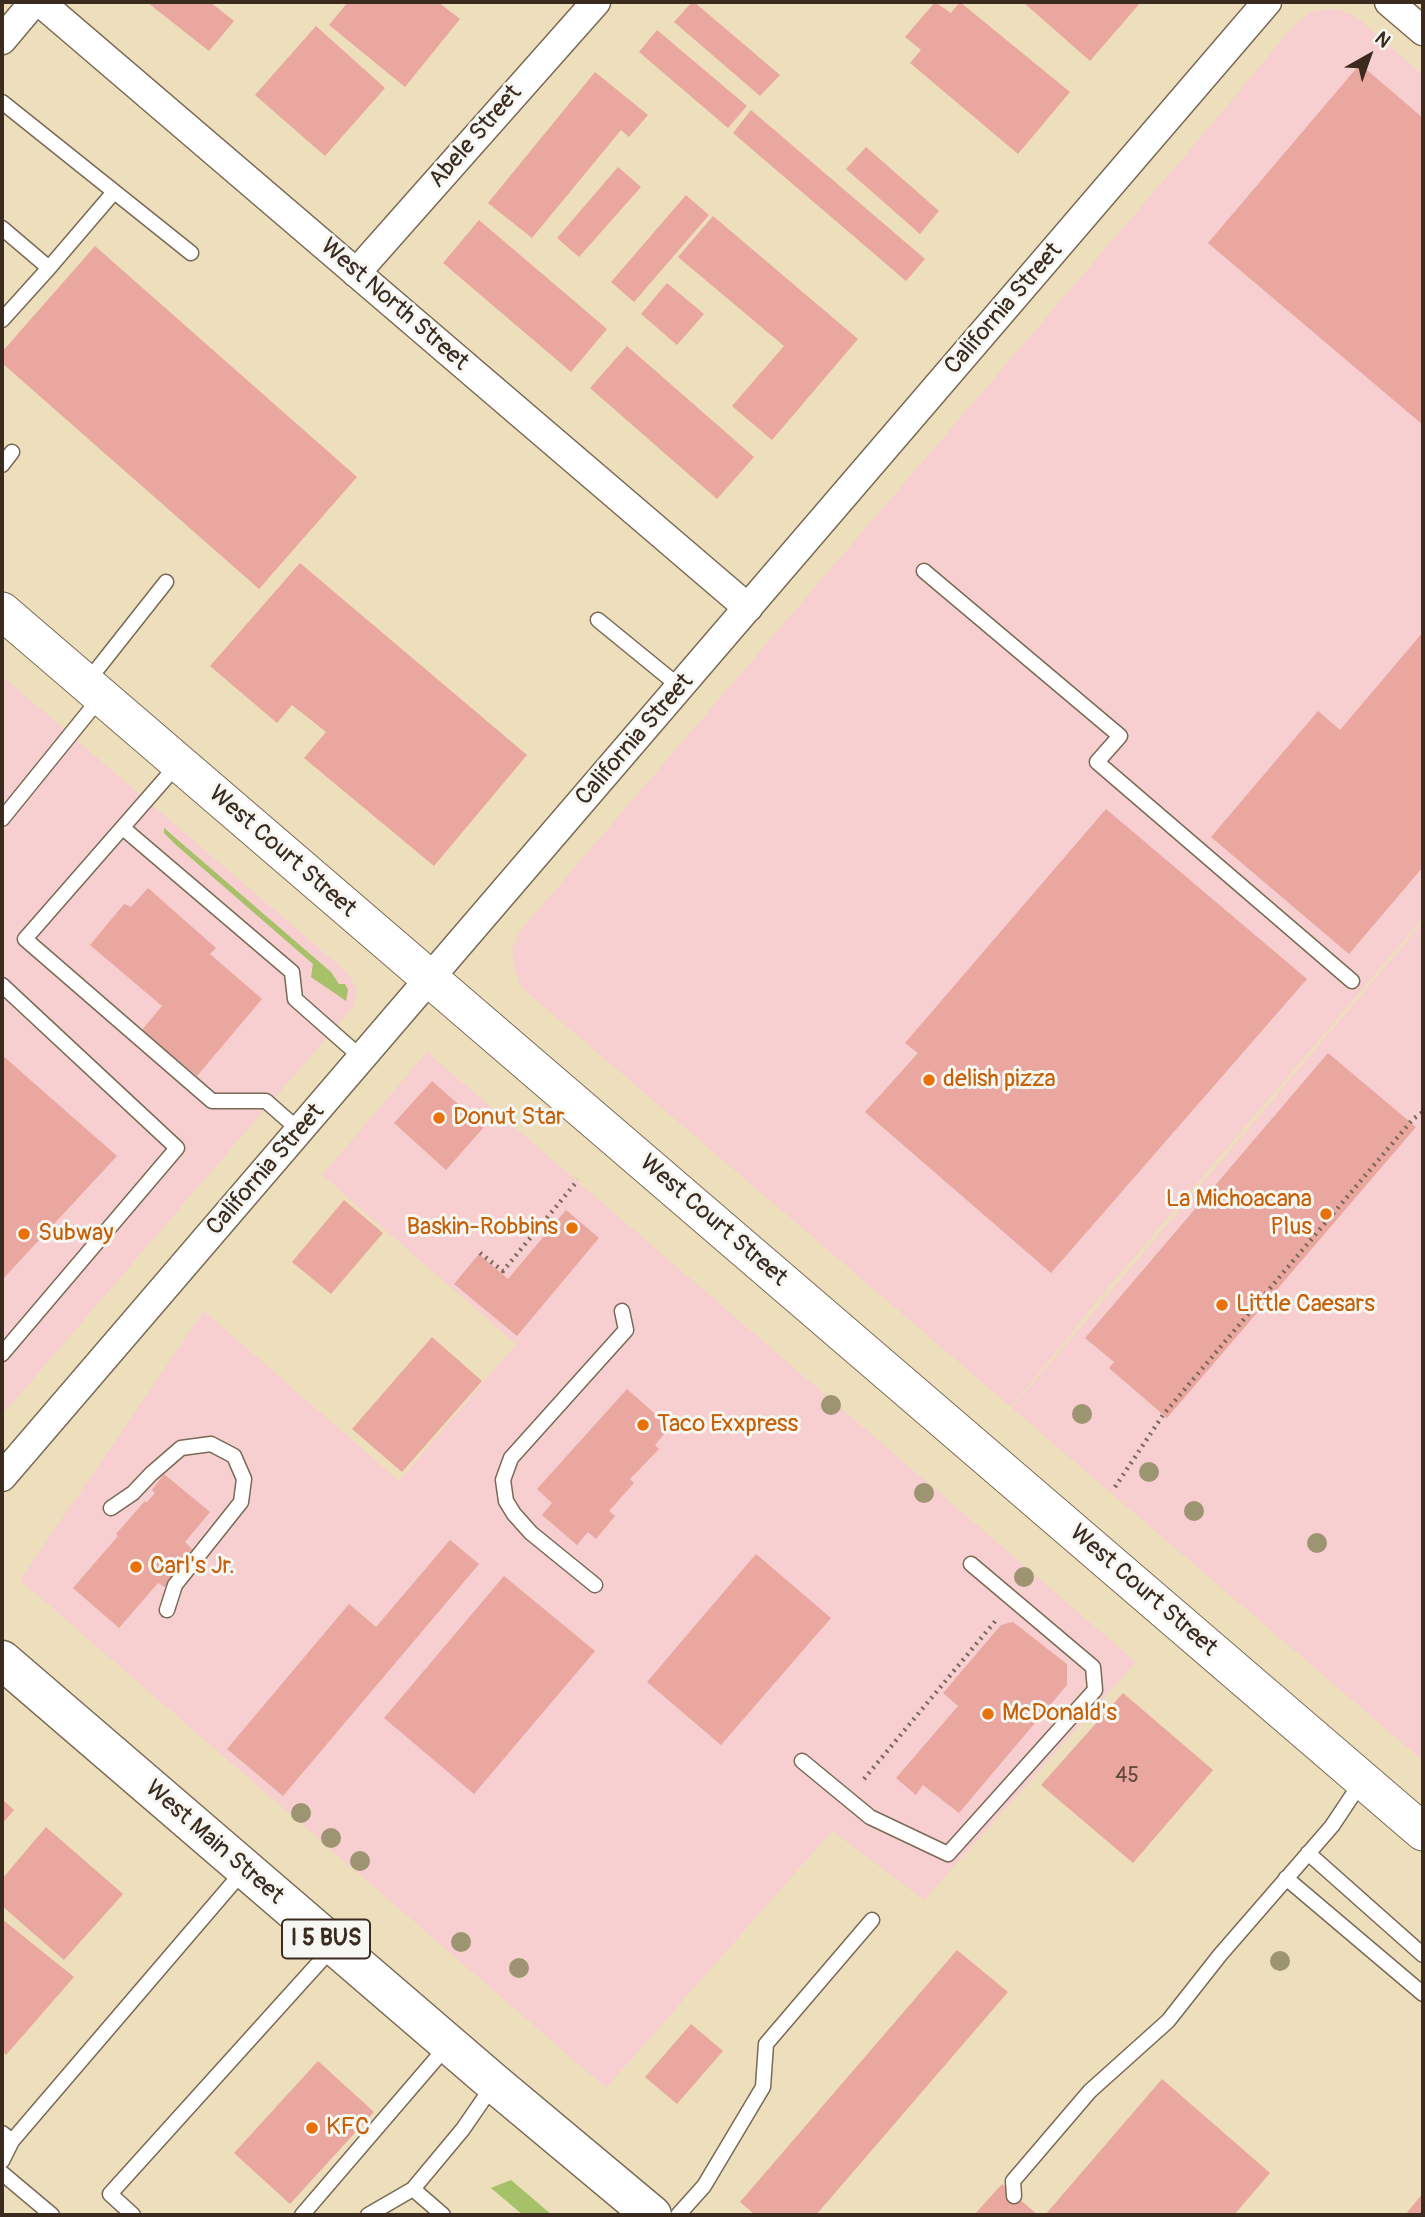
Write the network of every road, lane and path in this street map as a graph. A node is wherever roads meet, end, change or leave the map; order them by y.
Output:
1 (34, 2) edge
2 (40, 2) edge
3 (596, 2) edge
4 (1267, 2) edge
5 (1389, 2) edge
6 (1423, 31) edge
7 (2, 40) edge
8 (2, 102) edge
9 (114, 192) junction
10 (2, 228) edge
11 (191, 253) dead end
12 (49, 268) junction
13 (356, 273) junction
14 (2, 320) edge
15 (12, 452) dead end
16 (2, 465) edge
17 (924, 571) dead end
18 (166, 582) dead end
19 (748, 608) junction
20 (2, 611) edge
21 (598, 620) dead end
22 (680, 687) junction
23 (93, 690) junction
24 (179, 763) junction
25 (2, 819) edge
26 (123, 828) junction
27 (431, 979) junction
28 (1352, 981) dead end
29 (2, 985) edge
30 (363, 1059) junction
31 (1423, 1112) edge
32 (300, 1130) junction
33 (578, 1180) dead end
34 (480, 1253) dead end
35 (622, 1311) dead end
36 (2, 1354) edge
37 (2, 1477) edge
38 (1115, 1487) dead end
39 (111, 1508) dead end
40 (971, 1564) dead end
41 (596, 1585) dead end
42 (1014, 1600) junction
43 (167, 1610) dead end
44 (2, 1660) edge
45 (802, 1761) dead end
46 (1363, 1780) junction
47 (861, 1782) dead end
48 (1423, 1832) edge
49 (1308, 1853) junction
50 (245, 1869) junction
51 (1286, 1878) junction
52 (873, 1920) dead end
53 (334, 1946) junction
54 (1423, 1955) edge
55 (1423, 1994) edge
56 (449, 2044) junction
57 (494, 2083) junction
58 (7, 2137) edge
59 (2, 2161) edge
60 (2, 2173) edge
61 (413, 2189) junction
62 (1014, 2196) dead end
63 (52, 2215) edge
64 (133, 2215) edge
65 (302, 2215) edge
66 (368, 2215) edge
67 (443, 2215) edge
68 (652, 2215) edge
69 (678, 2215) edge

1 - 7 street
2 - 13 street, West North Street
3 - 13 street, Abele Street
4 - 19 street, California Street
5 - 6 street
8 - 9 lane
9 - 11 lane
9 - 12 lane
10 - 12 lane
12 - 14 lane
13 - 19 street, West North Street
15 - 16 lane
17 - 28 lane
18 - 23 lane
19 - 22 street, California Street
20 - 23 street, West Court Street
21 - 22 lane
22 - 27 street, California Street
23 - 24 street, West Court Street
23 - 25 lane
24 - 26 lane
24 - 27 street, West Court Street
26 - 30 lane
26 - 32 lane
27 - 30 street, California Street
27 - 46 street, West Court Street
29 - 36 lane
30 - 32 street, California Street
31 - 38 path
32 - 37 street, California Street
33 - 34 path
35 - 41 lane
39 - 43 lane
40 - 42 lane
42 - 45 lane
42 - 47 path
44 - 50 main road, West Main Street / I 5 BUS
46 - 48 street, West Court Street
46 - 49 lane
49 - 51 lane
49 - 54 lane
50 - 53 main road, West Main Street / I 5 BUS
50 - 58 lane
51 - 55 lane
51 - 62 lane
52 - 69 lane
53 - 56 main road, West Main Street / I 5 BUS
53 - 64 lane
56 - 57 main road, West Main Street / I 5 BUS
56 - 65 lane
57 - 61 lane
57 - 68 main road, West Main Street / I 5 BUS
58 - 59 lane
60 - 63 lane
61 - 66 lane
61 - 67 lane

